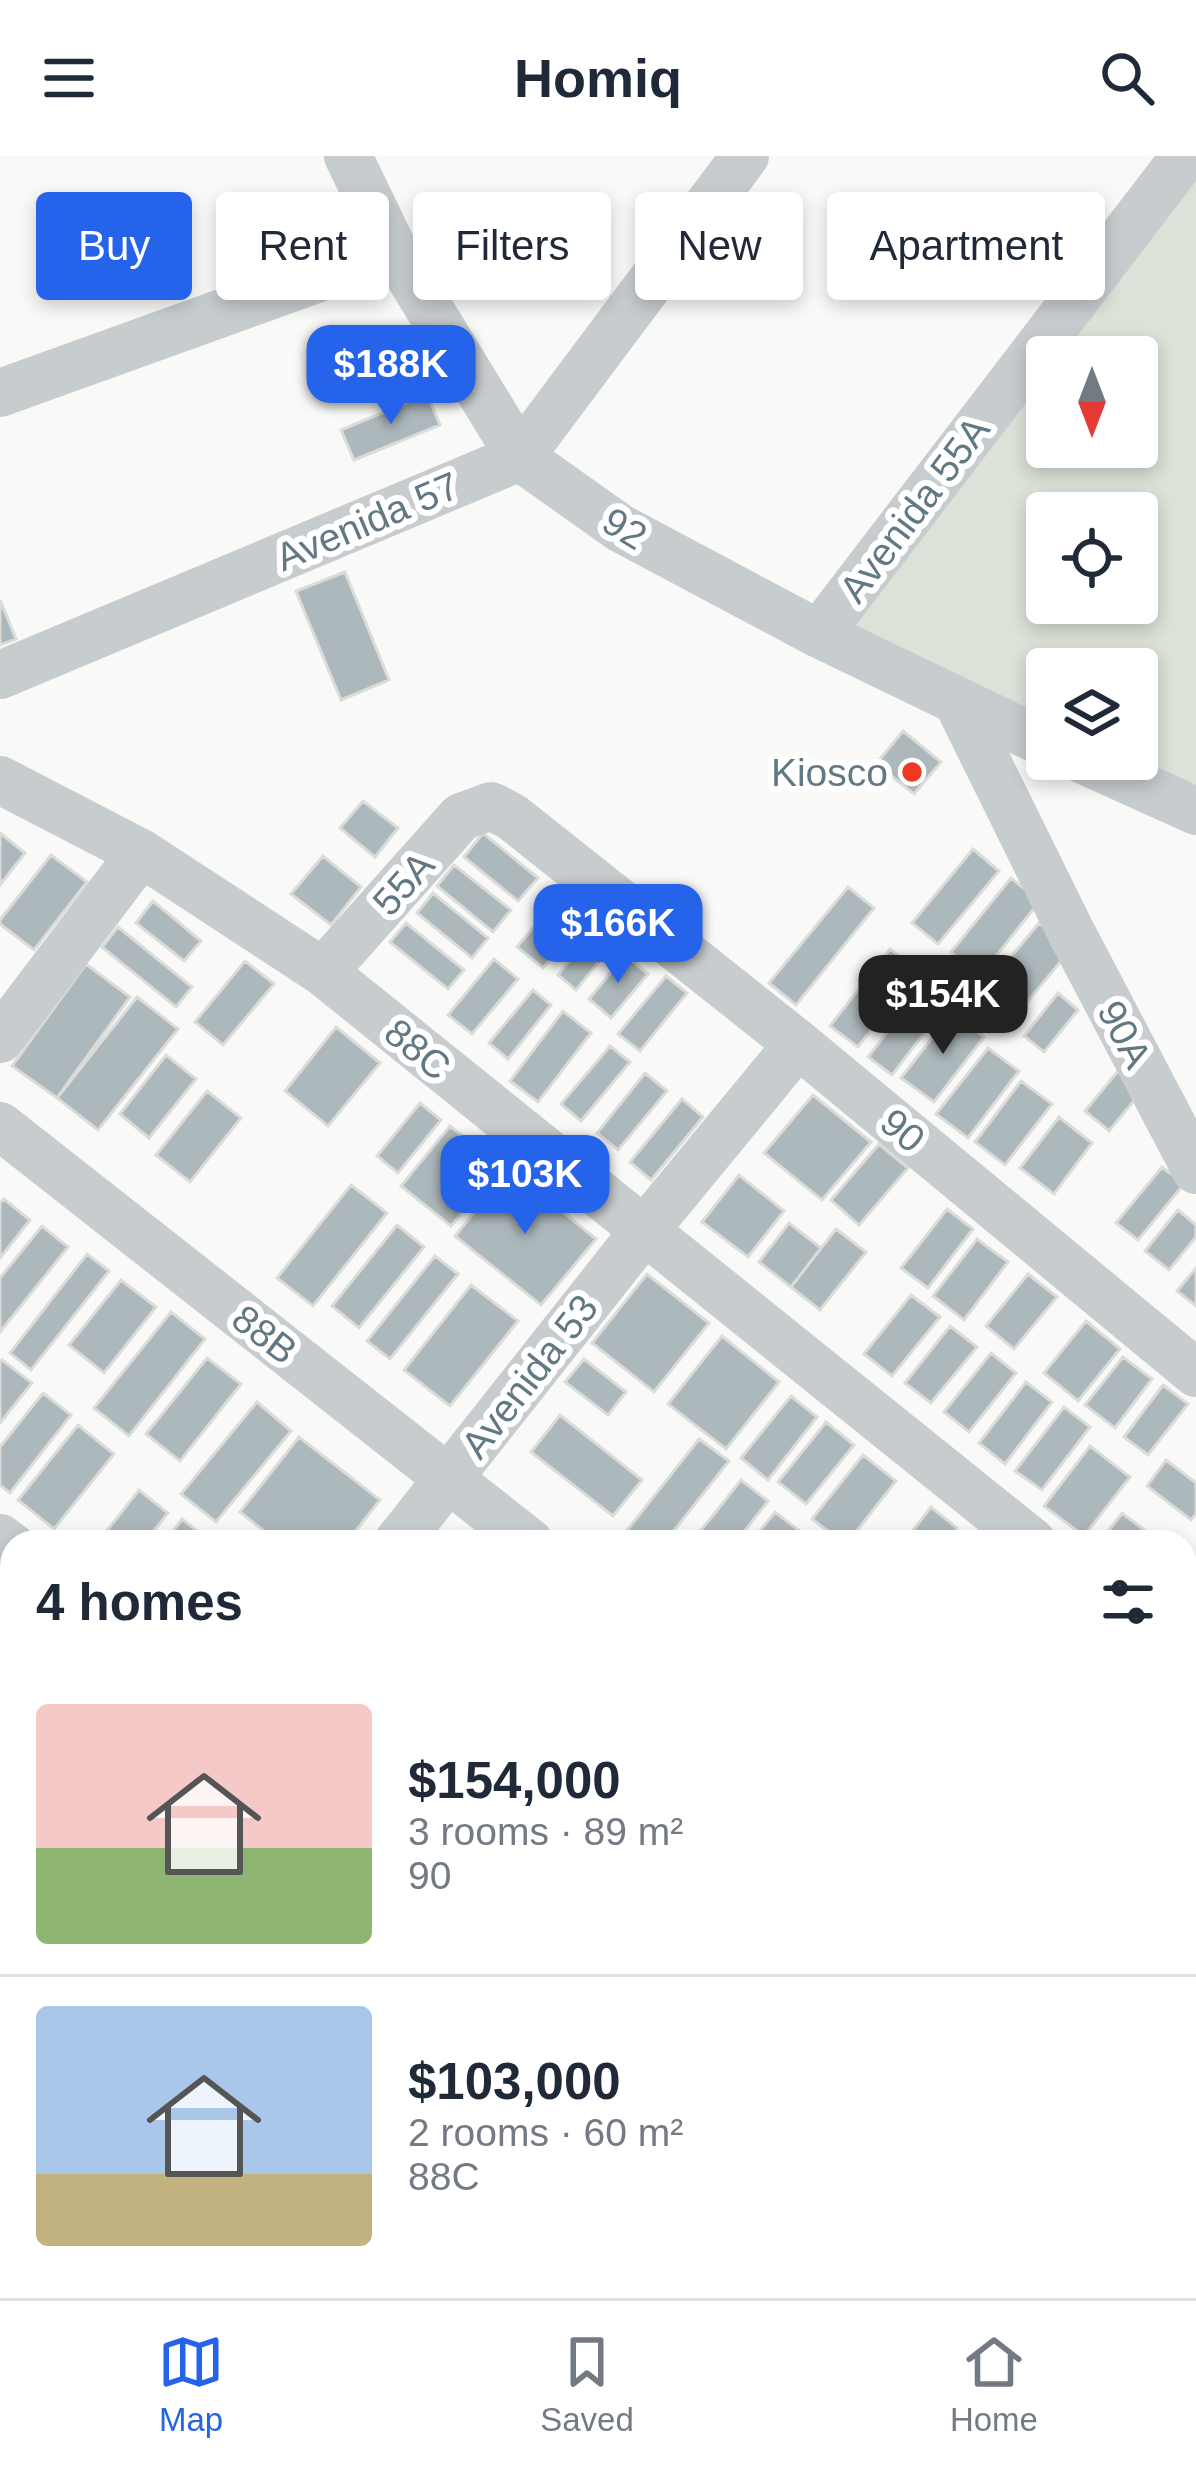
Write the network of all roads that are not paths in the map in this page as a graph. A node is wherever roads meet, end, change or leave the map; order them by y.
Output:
1 (745, 156) edge
2 (1185, 156) edge
3 (368, 168) edge
4 (394, 251) junction
5 (0, 393) edge
6 (520, 458) junction
7 (819, 634) junction
8 (0, 675) edge
9 (958, 703) junction
10 (1026, 734) edge
11 (1127, 780) edge
12 (0, 781) edge
13 (491, 806) joint
14 (1196, 811) edge
15 (140, 853) junction
16 (323, 972) junction
17 (0, 1039) edge
18 (798, 1044) junction
19 (0, 1126) edge
20 (1191, 1150) edge
21 (644, 1231) junction
22 (1196, 1373) edge
23 (448, 1478) junction
24 (407, 1530) edge
25 (514, 1530) edge
26 (1016, 1530) edge

1 - 6 street
2 - 7 street, Avenida 55A
3 - 4 street, 92
4 - 5 street
4 - 6 street, 92
6 - 7 street, 92
6 - 8 street, Avenida 57
7 - 9 street, 92
9 - 10 street, 92
9 - 20 street, 90A
11 - 14 street
12 - 15 street, 88C
13 - 16 street, 55A
13 - 18 street, 90
15 - 16 street, 88C
15 - 17 street
16 - 21 street, 88C
18 - 21 street, Avenida 53
18 - 22 street, 90
19 - 23 street, 88B
21 - 23 street, Avenida 53
21 - 26 street, 88C
23 - 24 street, Avenida 53
23 - 25 street, 88B

